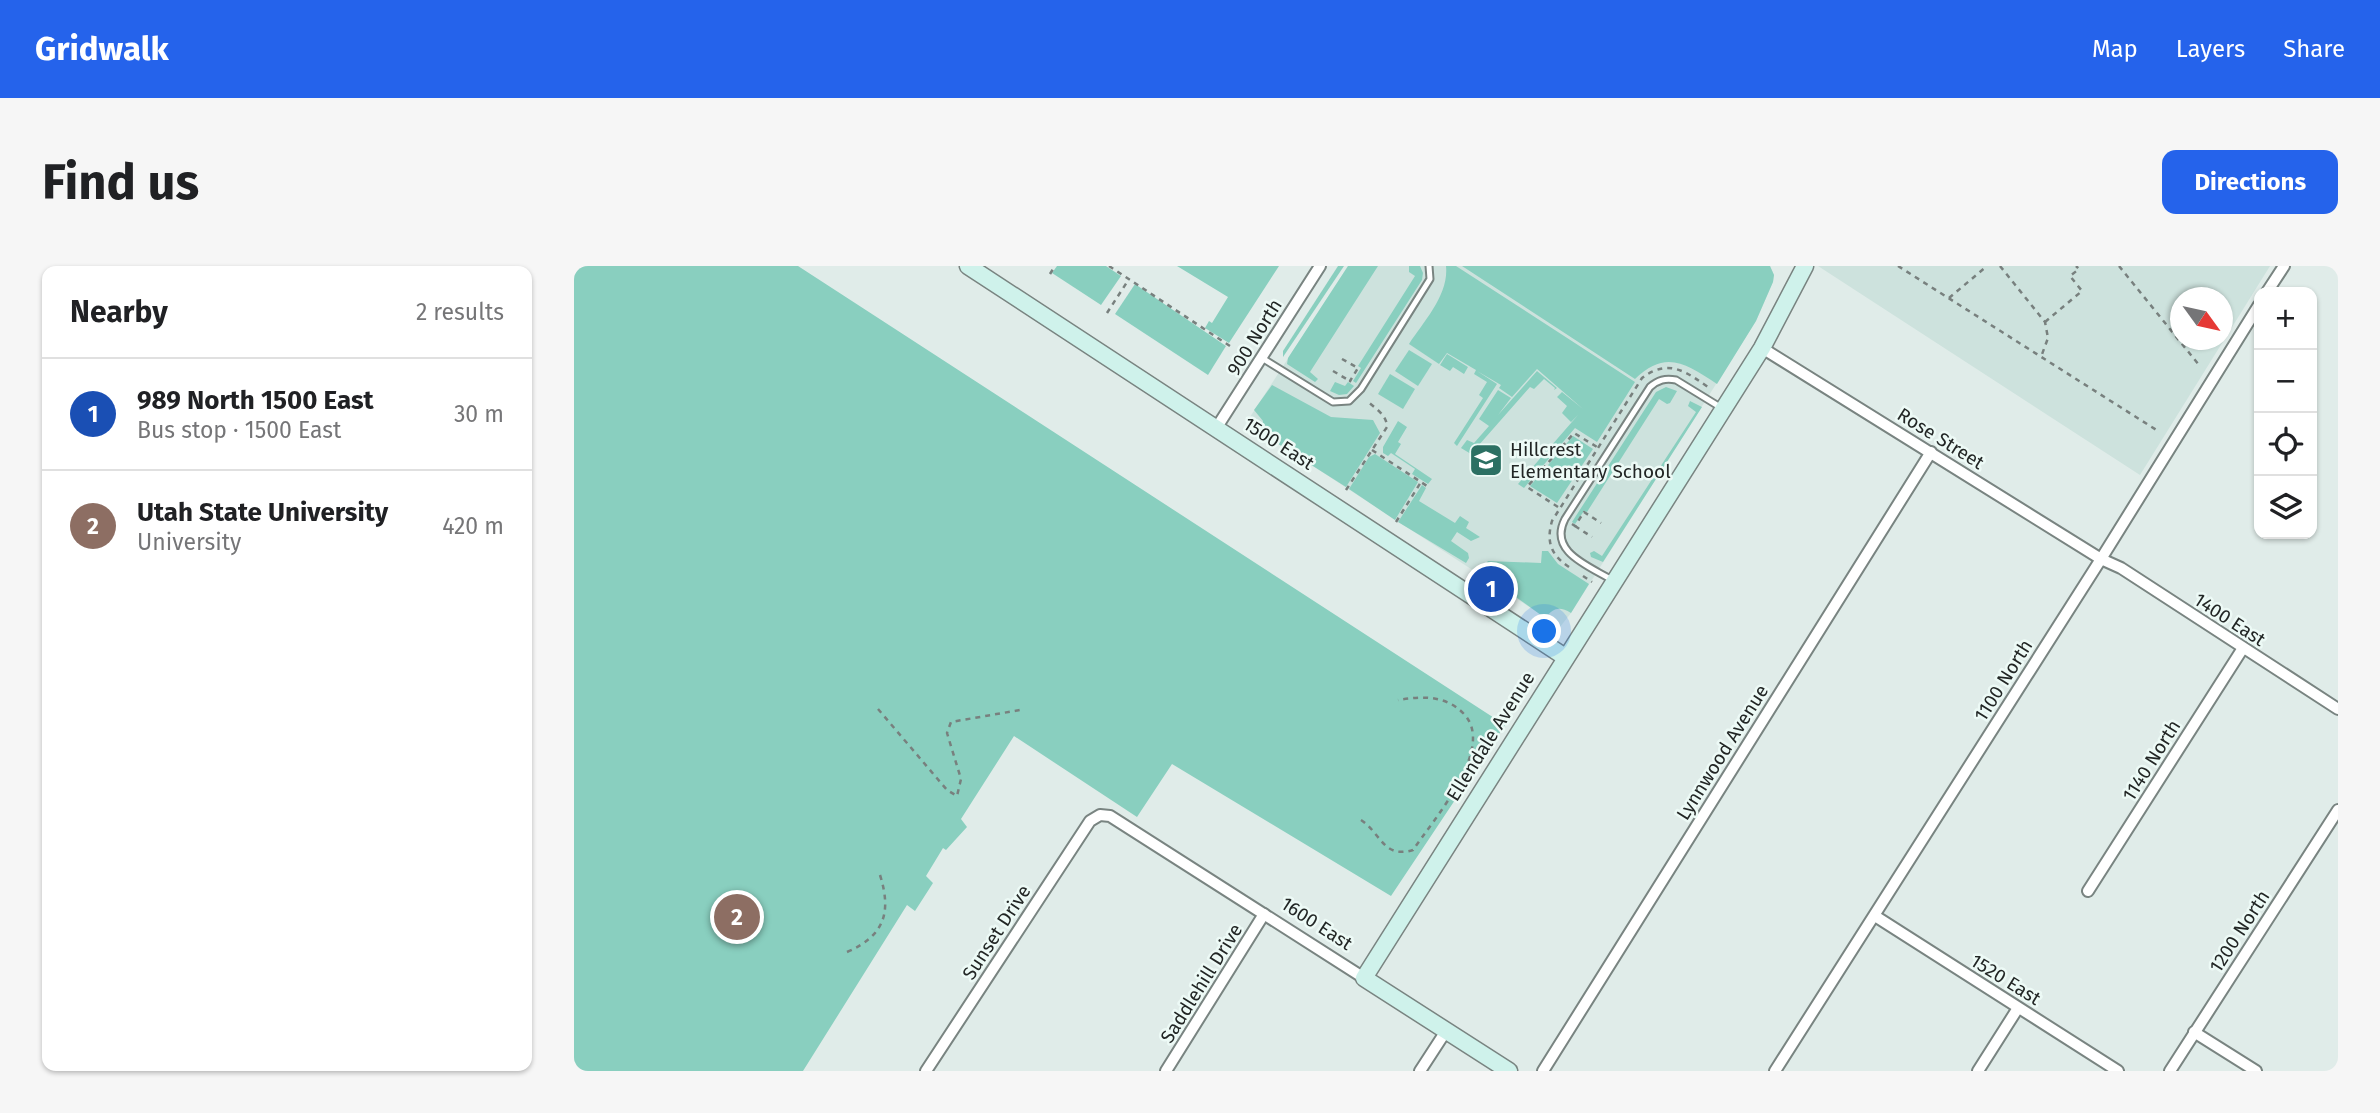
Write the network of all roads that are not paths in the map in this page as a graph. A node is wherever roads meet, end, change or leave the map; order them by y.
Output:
1 (968, 266) edge
2 (1320, 266) edge
3 (1429, 266) edge
4 (1805, 266) edge
5 (2284, 266) edge
6 (2270, 287) edge
7 (2254, 313) edge
8 (1762, 348) junction
9 (1262, 358) junction
10 (1723, 409) junction
11 (1217, 428) junction
12 (1931, 452) junction
13 (2101, 559) junction
14 (1613, 581) junction
15 (2243, 648) junction
16 (1565, 657) junction
17 (2338, 709) edge
18 (2338, 810) edge
19 (1100, 815) joint
20 (2088, 891) dead end
21 (1264, 914) junction
22 (1875, 915) junction
23 (1364, 978) junction
24 (2018, 1008) junction
25 (1446, 1031) junction
26 (2194, 1032) junction
27 (926, 1071) edge
28 (1166, 1071) edge
29 (1420, 1071) edge
30 (1509, 1071) edge
31 (1543, 1071) edge
32 (1775, 1071) edge
33 (1978, 1071) edge
34 (2118, 1071) edge
35 (2169, 1071) edge
36 (2256, 1071) edge

1 - 11 street, 1500 East
2 - 9 street, 900 North
3 - 9 lane
4 - 8 street, Ellendale Avenue
5 - 6 street
7 - 13 street, 1100 North
8 - 10 street, Ellendale Avenue
8 - 12 street, Rose Street
9 - 11 street, 900 North
10 - 14 street, Ellendale Avenue
10 - 14 lane
11 - 16 street, 1500 East
12 - 13 street, Rose Street
12 - 31 street, Lynnwood Avenue
13 - 15 street, 1400 East
13 - 22 street, 1100 North
14 - 16 street, Ellendale Avenue
15 - 17 street, 1400 East
15 - 20 street, 1140 North
16 - 23 street, Ellendale Avenue
18 - 26 street, 1200 North
19 - 21 street, 1600 East
19 - 27 street, Sunset Drive
21 - 23 street, 1600 East
21 - 28 street, Saddlehill Drive
22 - 24 street, 1520 East
22 - 32 street, 1100 North
23 - 25 street, 1600 East
24 - 33 street
24 - 34 street, 1520 East
25 - 29 street
25 - 30 street, 1600 East
26 - 35 street, 1200 North
26 - 36 street

